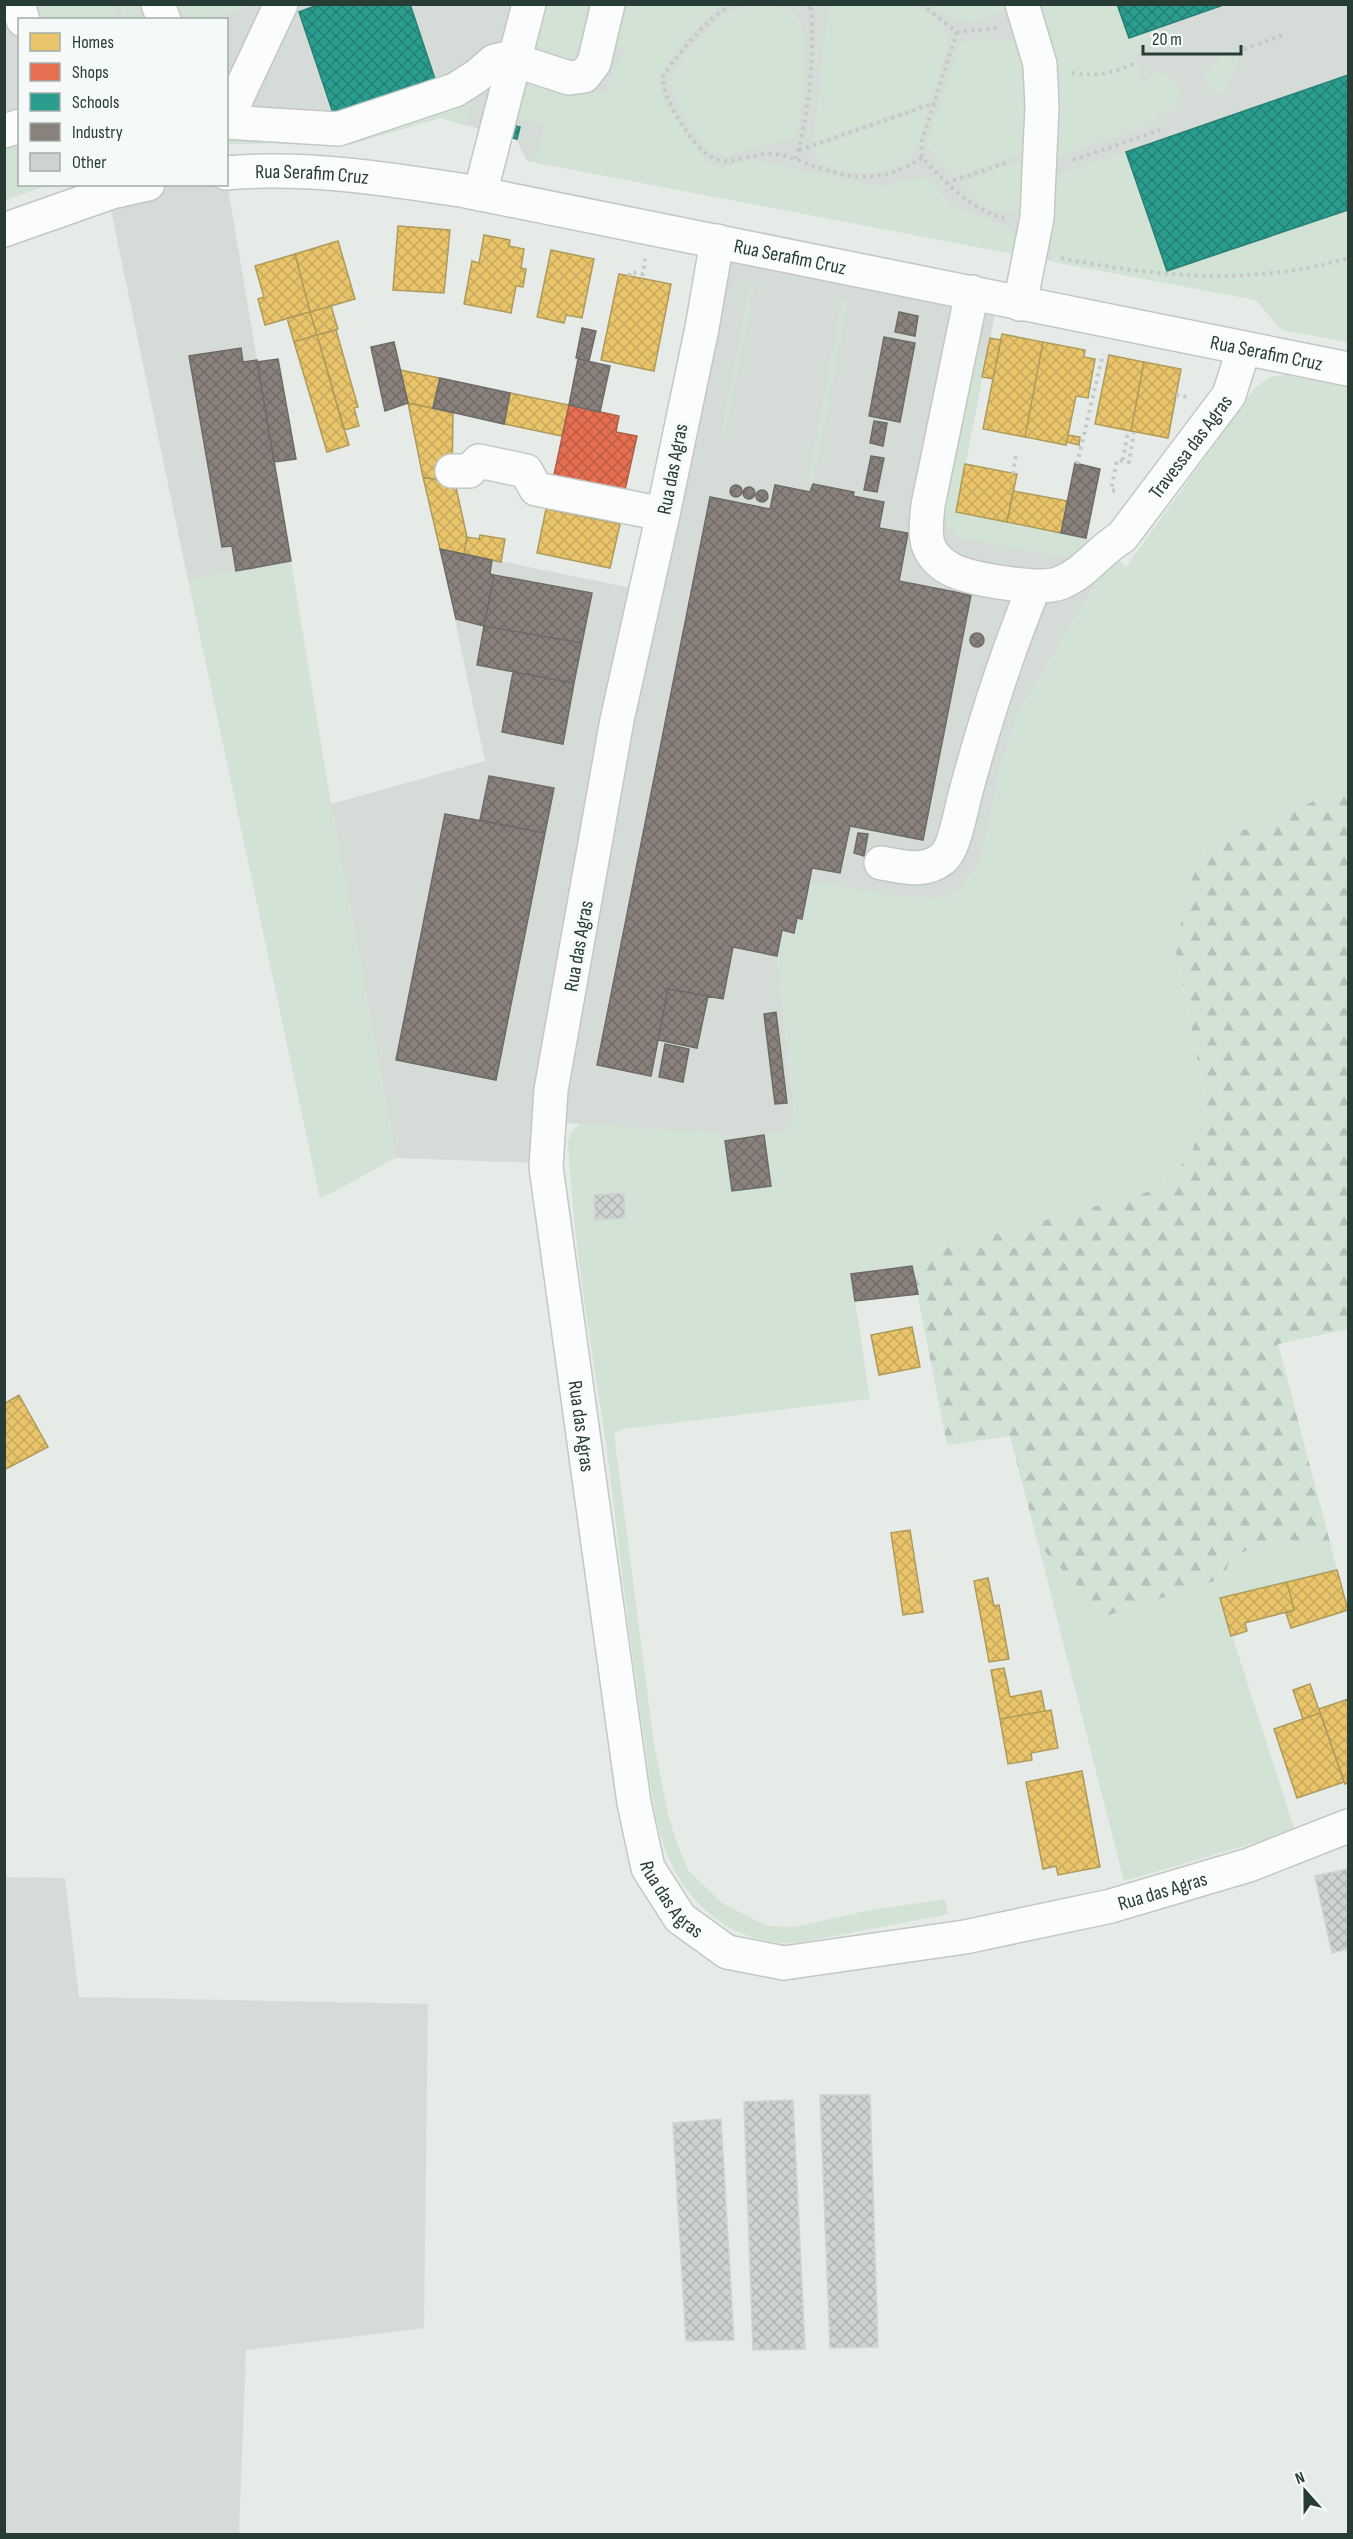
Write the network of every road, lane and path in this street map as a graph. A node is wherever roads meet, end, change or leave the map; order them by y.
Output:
1 (281, 4) edge
2 (529, 4) edge
3 (608, 4) edge
4 (731, 4) edge
5 (801, 4) edge
6 (921, 4) edge
7 (812, 7) edge
8 (1024, 12) edge
9 (957, 33) junction
10 (1282, 35) dead end
11 (1244, 49) dead end
12 (1037, 55) junction
13 (514, 60) junction
14 (1137, 62) dead end
15 (935, 103) junction
16 (228, 118) edge
17 (228, 122) edge
18 (1160, 130) dead end
19 (798, 150) junction
20 (922, 158) junction
21 (796, 159) junction
22 (1039, 162) junction
23 (228, 173) edge
24 (946, 183) junction
25 (139, 186) edge
26 (480, 194) junction
27 (1037, 218) junction
28 (4, 230) edge
29 (717, 241) junction
30 (647, 252) dead end
31 (1031, 252) junction
32 (1348, 258) edge
33 (629, 276) dead end
34 (972, 292) junction
35 (1020, 304) junction
36 (1110, 322) junction
37 (1244, 348) junction
38 (1348, 369) edge
39 (1128, 431) dead end
40 (1134, 432) dead end
41 (1016, 454) dead end
42 (1122, 460) dead end
43 (1129, 462) dead end
44 (1077, 464) dead end
45 (452, 471) dead end
46 (1013, 474) dead end
47 (663, 514) junction
48 (1034, 587) junction
49 (881, 863) dead end
50 (1348, 1826) edge

1 - 16 street
2 - 13 street
3 - 13 street
4 - 21 path
5 - 7 path
6 - 9 path
7 - 19 path
8 - 9 path
8 - 12 street
9 - 15 path
10 - 11 path
12 - 14 path
12 - 22 street
13 - 17 street
13 - 26 street
15 - 19 path
15 - 20 path
18 - 22 path
19 - 21 path
20 - 21 path
20 - 24 path
22 - 24 path
22 - 27 street
23 - 26 street, Rua Serafim Cruz
24 - 27 path
25 - 28 street
26 - 29 street, Rua Serafim Cruz
27 - 31 street
29 - 34 street, Rua Serafim Cruz
29 - 47 street, Rua das Agras
30 - 33 path
31 - 32 path
31 - 35 street
34 - 35 street, Rua Serafim Cruz
34 - 48 street
35 - 36 street, Rua Serafim Cruz
36 - 37 street, Rua Serafim Cruz
36 - 44 path
37 - 38 street, Rua Serafim Cruz
37 - 48 street, Travessa das Agras
39 - 42 path
40 - 43 path
41 - 46 path
45 - 47 street
47 - 50 street, Rua das Agras
48 - 49 street

